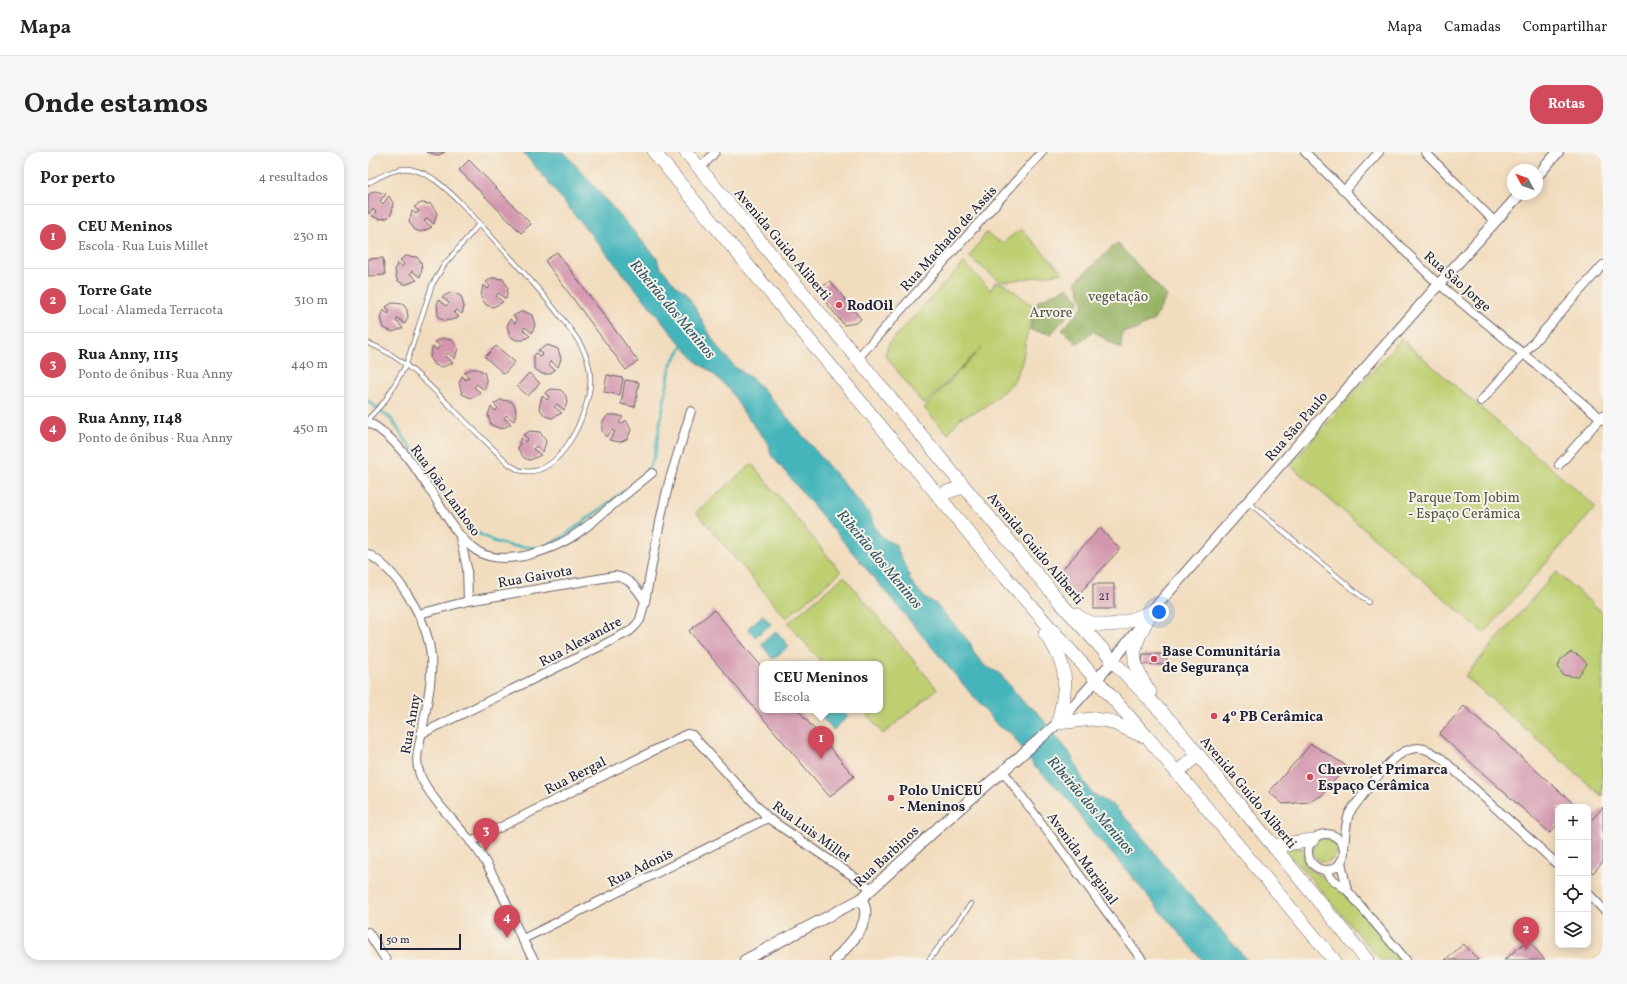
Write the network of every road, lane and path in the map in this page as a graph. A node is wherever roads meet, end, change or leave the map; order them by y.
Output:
1 (654, 152) edge
2 (686, 152) edge
3 (715, 152) edge
4 (1042, 152) edge
5 (1305, 152) edge
6 (1379, 152) edge
7 (1425, 152) edge
8 (1555, 153) edge
9 (1543, 168) edge
10 (700, 169) junction
11 (368, 183) edge
12 (1344, 191) junction
13 (1515, 200) edge
14 (1495, 222) junction
15 (480, 223) junction
16 (1603, 265) edge
17 (1439, 284) junction
18 (368, 343) edge
19 (1523, 354) junction
20 (856, 359) junction
21 (406, 365) junction
22 (1481, 401) dead end
23 (691, 411) dead end
24 (1602, 418) edge
25 (368, 420) edge
26 (1558, 465) dead end
27 (652, 473) dead end
28 (963, 487) junction
29 (938, 495) junction
30 (1248, 501) junction
31 (459, 534) junction
32 (368, 554) edge
33 (1007, 579) junction
34 (468, 601) junction
35 (645, 601) junction
36 (1059, 601) junction
37 (1368, 602) dead end
38 (1152, 611) junction
39 (419, 614) junction
40 (1112, 661) junction
41 (1096, 680) junction
42 (1172, 723) junction
43 (1056, 725) junction
44 (422, 734) junction
45 (692, 736) joint
46 (1148, 738) junction
47 (1197, 756) junction
48 (1003, 771) junction
49 (1177, 772) junction
50 (768, 818) junction
51 (1312, 840) junction
52 (471, 842) junction
53 (1273, 846) junction
54 (1344, 850) junction
55 (1341, 862) junction
56 (1555, 862) edge
57 (1325, 870) junction
58 (872, 889) junction
59 (1347, 890) junction
60 (1591, 895) edge
61 (861, 899) junction
62 (971, 904) dead end
63 (1603, 909) edge
64 (368, 932) edge
65 (523, 940) junction
66 (382, 959) edge
67 (534, 960) edge
68 (745, 960) edge
69 (835, 960) edge
70 (929, 960) edge
71 (1142, 960) edge
72 (1334, 960) edge
73 (1367, 960) edge
74 (1406, 960) edge

1 - 29 main road
2 - 10 main road, Avenida Guido Aliberti
3 - 10 street
4 - 20 street, Rua Machado de Assis
5 - 12 street, Rua São Jorge
6 - 12 street
7 - 14 street
8 - 9 street
10 - 20 main road, Avenida Guido Aliberti
11 - 15 lane
12 - 17 street, Rua São Jorge
13 - 14 street, Rua São Paulo
14 - 17 street, Rua São Paulo
15 - 21 lane, Rua João Lanhoso
15 - 21 lane
16 - 19 street
17 - 19 street, Rua São Jorge
17 - 30 street, Rua São Paulo
18 - 21 lane
19 - 22 street
19 - 24 street, Rua São Jorge
20 - 28 main road, Avenida Guido Aliberti
21 - 25 lane, Rua João Lanhoso
23 - 35 street, Rua Alexandre
24 - 26 street
25 - 31 street, Rua João Lanhoso
27 - 31 street, Rua João Lanhoso
28 - 29 main road
28 - 36 main road, Avenida Guido Aliberti
29 - 33 main road
30 - 37 lane
30 - 38 street, Rua São Paulo
31 - 34 street
32 - 39 street, Rua Anny
33 - 41 main road
33 - 43 main road
34 - 35 street, Rua Gaivota
34 - 39 street, Rua Gaivota
35 - 44 street, Rua Alexandre
36 - 38 main road
36 - 40 main road, Avenida Guido Aliberti
38 - 40 street, Rua São Paulo
38 - 42 main road
39 - 44 street, Rua Anny
40 - 41 street, Rua São Paulo
40 - 42 main road, Avenida Guido Aliberti
41 - 43 street, Rua Barbinos
41 - 46 main road
42 - 47 main road, Avenida Guido Aliberti
43 - 46 main road
43 - 48 street, Rua Barbinos
44 - 52 street, Rua Anny
45 - 50 street, Rua Luis Millet
45 - 52 street, Rua Bergal
46 - 49 main road
47 - 49 main road
47 - 53 main road, Avenida Guido Aliberti
48 - 58 street, Rua Barbinos
48 - 71 street, Avenida Marginal
49 - 72 main road
50 - 58 street, Rua Luis Millet
50 - 65 street, Rua Adonis
51 - 53 main road
51 - 54 street
51 - 57 street
52 - 65 street, Rua Anny
53 - 73 main road, Avenida Guido Aliberti
54 - 55 street
54 - 56 street
55 - 57 street
55 - 59 street
57 - 59 street
58 - 61 street, Rua Barbinos
59 - 74 street
60 - 63 street
61 - 68 street, Rua Barbinos
61 - 69 street
62 - 70 lane
64 - 66 street
65 - 67 street, Rua Anny

